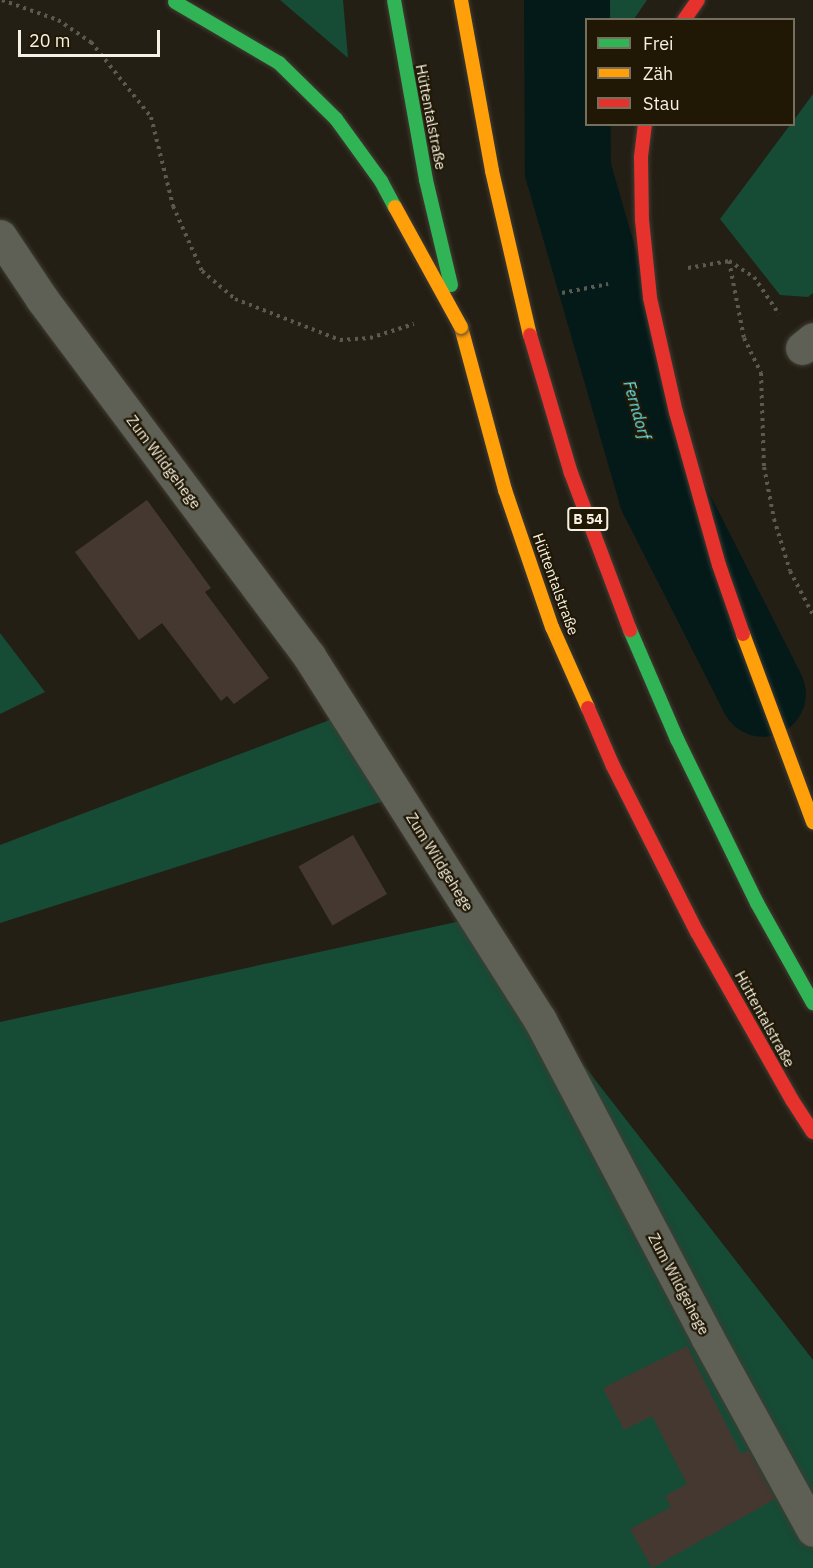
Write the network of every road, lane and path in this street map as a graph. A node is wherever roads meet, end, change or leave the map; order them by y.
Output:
1 (2, 0) edge
2 (394, 0) edge
3 (461, 0) edge
4 (698, 0) edge
5 (173, 1) edge
6 (685, 18) edge
7 (645, 126) edge
8 (0, 236) edge
9 (729, 261) junction
10 (684, 268) dead end
11 (615, 282) dead end
12 (556, 294) dead end
13 (419, 322) dead end
14 (461, 327) junction
15 (807, 343) edge
16 (813, 615) edge
17 (813, 822) edge
18 (813, 1003) edge
19 (813, 1132) edge
20 (813, 1530) edge

1 - 13 path
2 - 14 highway, Hüttentalstraße, bridge
3 - 18 highway, B 54, bridge
4 - 6 highway
5 - 14 highway, bridge
7 - 17 highway, bridge
8 - 20 street, Zum Wildgehege
9 - 10 path
9 - 15 path
9 - 16 path
11 - 12 path
14 - 19 highway, Hüttentalstraße

